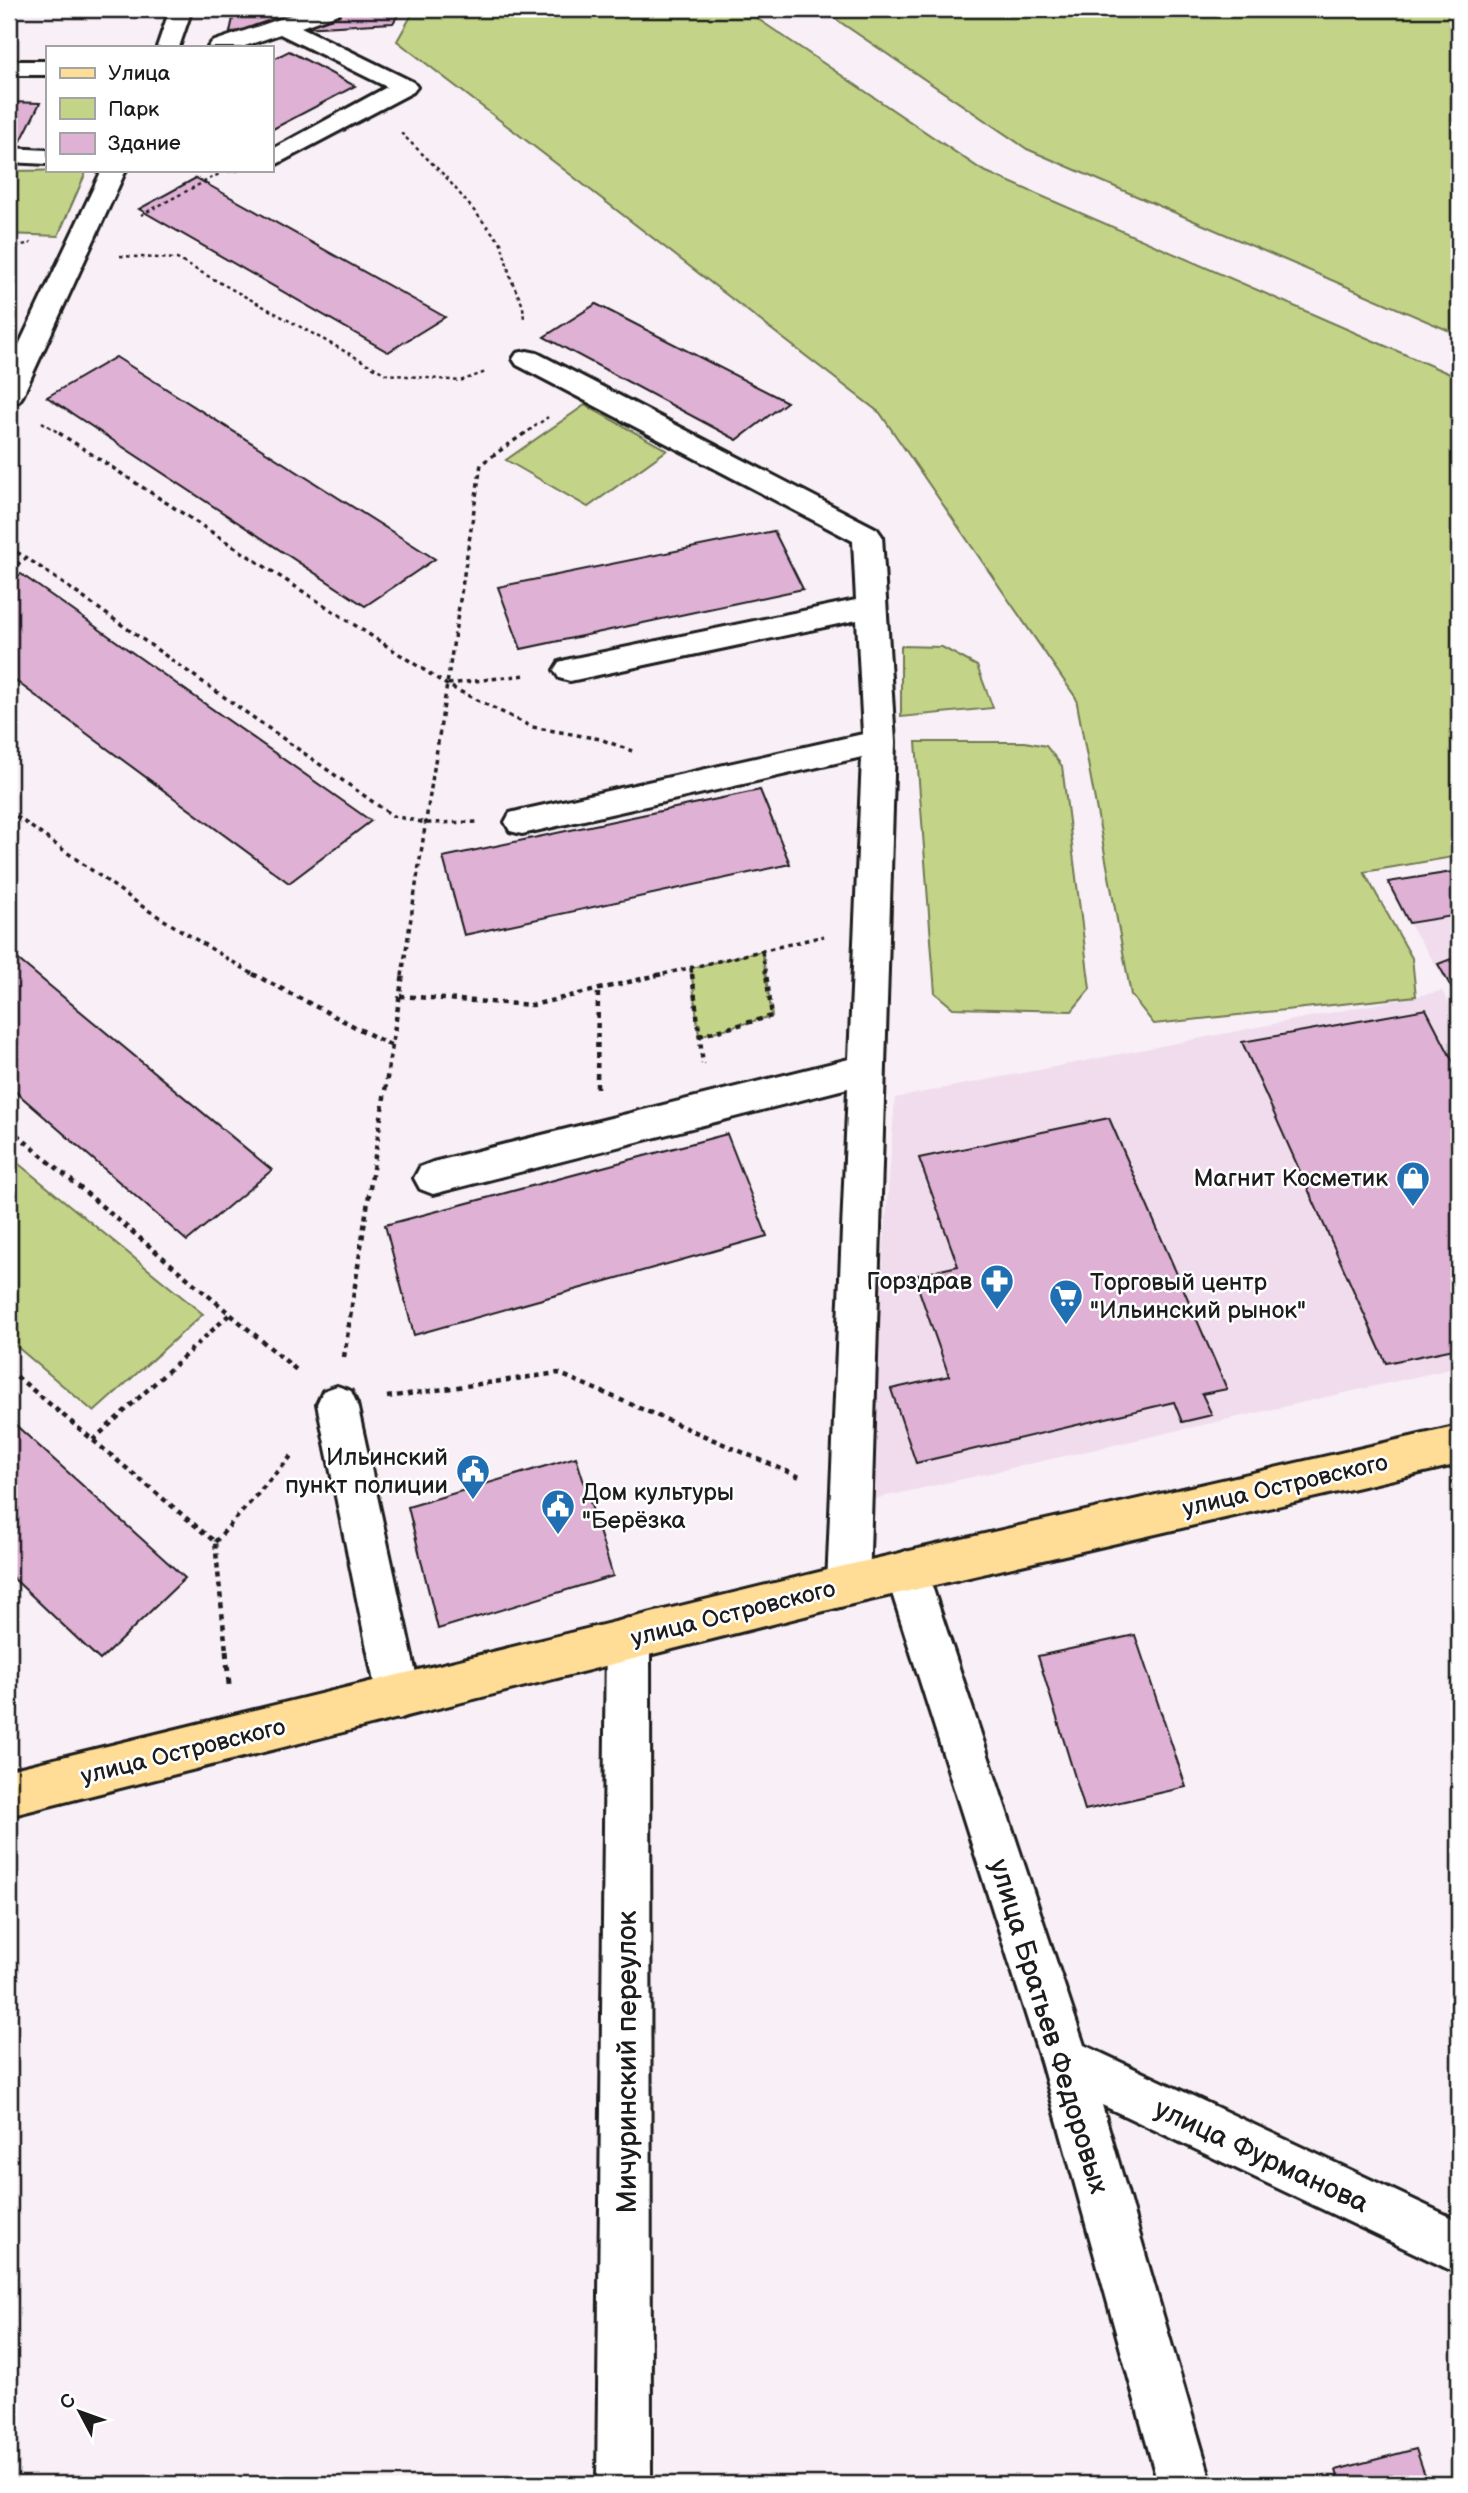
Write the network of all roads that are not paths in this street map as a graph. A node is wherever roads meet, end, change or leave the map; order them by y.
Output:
1 (181, 9) edge
2 (330, 9) edge
3 (282, 26) junction
4 (168, 46) edge
5 (223, 46) edge
6 (9, 68) edge
7 (46, 68) edge
8 (9, 155) edge
9 (46, 157) edge
10 (273, 159) edge
11 (113, 172) edge
12 (527, 359) road end
13 (9, 395) edge
14 (871, 607) junction
15 (570, 670) road end
16 (878, 742) junction
17 (522, 822) dead end
18 (866, 1069) junction
19 (433, 1178) dead end
20 (337, 1404) road end
21 (1459, 1445) edge
22 (905, 1571) junction
23 (848, 1585) junction
24 (628, 1639) junction
25 (399, 1697) junction
26 (9, 1793) edge
27 (1065, 2062) junction
28 (1459, 2248) edge
29 (624, 2484) edge
30 (1185, 2484) edge

1 - 4 street
2 - 3 street
3 - 5 street
3 - 10 street
6 - 7 street
8 - 9 street
11 - 13 street
12 - 14 street
14 - 15 street
14 - 16 street
16 - 17 street
16 - 18 street
18 - 19 street
18 - 23 street
20 - 25 street
21 - 22 main road, улица Островского
22 - 23 main road, улица Островского
22 - 27 street, улица Братьев Федоровых
23 - 24 main road, улица Островского
24 - 25 main road, улица Островского
24 - 29 street, Мичуринский переулок
25 - 26 main road, улица Островского
27 - 28 street, улица Фурманова
27 - 30 street, улица Братьев Федоровых

